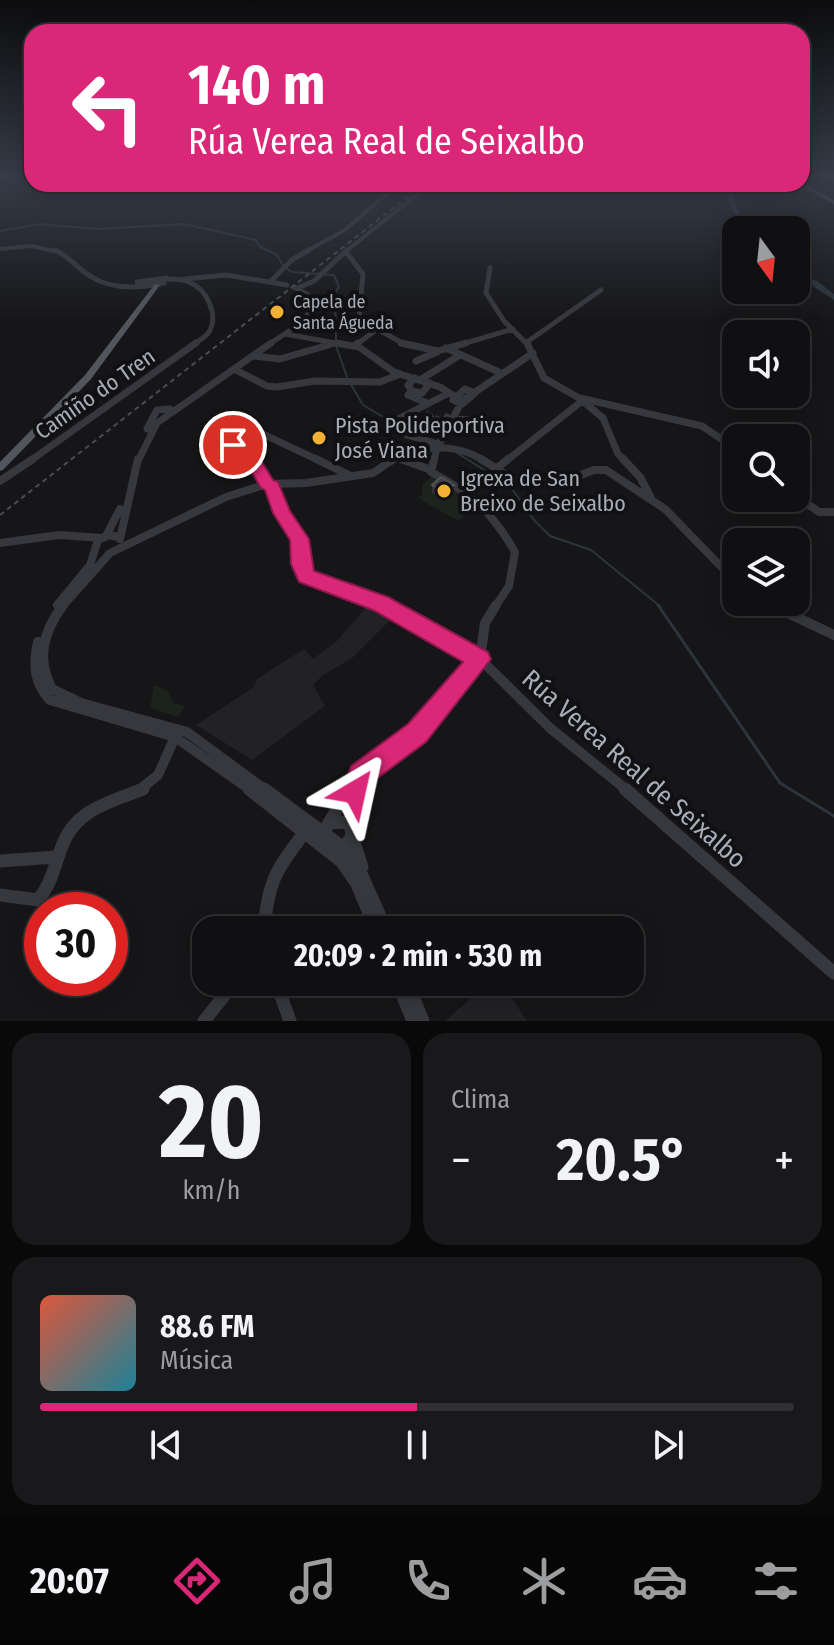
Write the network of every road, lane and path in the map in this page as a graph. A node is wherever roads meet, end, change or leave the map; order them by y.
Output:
1 (350, 226) edge
2 (379, 226) edge
3 (0, 249) edge
4 (346, 252) junction
5 (490, 268) dead end
6 (182, 279) junction
7 (271, 281) junction
8 (314, 281) junction
9 (160, 282) junction
10 (147, 283) junction
11 (292, 287) junction
12 (601, 290) dead end
13 (309, 294) junction
14 (144, 298) junction
15 (296, 323) junction
16 (513, 329) junction
17 (376, 330) junction
18 (285, 334) junction
19 (527, 342) junction
20 (336, 343) junction
21 (354, 346) junction
22 (442, 350) junction
23 (533, 353) junction
24 (254, 354) junction
25 (460, 355) junction
26 (416, 361) dead end
27 (408, 367) dead end
28 (234, 369) junction
29 (501, 373) junction
30 (398, 374) junction
31 (418, 379) junction
32 (474, 382) dead end
33 (430, 383) junction
34 (412, 391) junction
35 (478, 391) junction
36 (192, 397) junction
37 (457, 399) junction
38 (580, 400) junction
39 (170, 408) junction
40 (426, 411) junction
41 (159, 415) junction
42 (481, 421) dead end
43 (448, 422) junction
44 (250, 428) dead end
45 (411, 436) junction
46 (722, 440) edge
47 (221, 441) dead end
48 (143, 445) junction
49 (437, 448) junction
50 (398, 458) junction
51 (0, 468) edge
52 (496, 469) junction
53 (433, 473) junction
54 (352, 476) junction
55 (0, 481) edge
56 (270, 485) junction
57 (651, 498) junction
58 (810, 506) edge
59 (834, 512) edge
60 (104, 537) junction
61 (0, 543) edge
62 (119, 544) junction
63 (93, 545) junction
64 (722, 568) edge
65 (791, 616) edge
66 (834, 635) edge
67 (480, 659) junction
68 (178, 738) junction
69 (224, 758) junction
70 (357, 779) junction
71 (351, 830) junction
72 (326, 832) junction
73 (307, 834) junction
74 (342, 850) junction
75 (56, 857) junction
76 (0, 861) edge
77 (347, 868) junction
78 (370, 890) junction
79 (0, 895) edge
80 (265, 916) edge
81 (369, 916) edge
82 (380, 916) edge
83 (834, 973) edge
84 (222, 996) edge
85 (281, 996) edge
86 (403, 996) edge
87 (413, 996) edge
88 (204, 1021) edge
89 (290, 1021) edge
90 (413, 1021) edge
91 (423, 1021) edge

1 - 7 street
2 - 4 street
3 - 10 street
4 - 8 street
4 - 17 street
5 - 16 street
6 - 9 street
6 - 11 street
6 - 55 street, Camiño do Tren
7 - 9 street
7 - 11 street
8 - 11 street
8 - 13 street
9 - 10 street
9 - 14 main road
10 - 14 main road
11 - 13 street
12 - 19 street
13 - 15 street
13 - 18 street
14 - 51 main road
15 - 18 street
15 - 24 street
16 - 19 street
16 - 22 street
17 - 21 street
17 - 22 street
18 - 20 street
18 - 24 street
19 - 23 street
20 - 21 street
20 - 24 street
21 - 30 street
22 - 25 street
22 - 26 street
23 - 29 street
23 - 38 street
24 - 28 street
24 - 39 street
25 - 29 street
25 - 31 street
27 - 30 street
28 - 30 street
28 - 36 street
29 - 35 street
30 - 31 street
31 - 33 street
31 - 34 street
32 - 35 street
33 - 34 street
33 - 37 street
34 - 40 street
35 - 37 street
36 - 39 street
36 - 48 street
37 - 40 street
37 - 43 street
38 - 46 street
38 - 52 street
38 - 57 street
39 - 41 street
40 - 45 street
40 - 45 street
41 - 48 street
41 - 60 street
42 - 43 street
43 - 49 street
44 - 54 street
45 - 49 street
47 - 56 street
48 - 62 street
49 - 50 street
49 - 52 street
49 - 53 street
50 - 53 street
50 - 54 street
52 - 57 street
53 - 67 street
54 - 56 street
56 - 62 street
56 - 67 street, Rúa Verea Real de Seixalbo
57 - 64 street
58 - 59 street
60 - 62 street
60 - 63 street
61 - 63 street
62 - 63 street
62 - 69 street
63 - 68 street
65 - 66 street
67 - 70 street
67 - 83 street, Rúa Verea Real de Seixalbo
68 - 69 street
68 - 73 street
68 - 75 street
69 - 72 street
70 - 71 street
70 - 72 street
71 - 72 street
71 - 74 street
71 - 78 street
72 - 73 street
72 - 74 street
73 - 77 street
73 - 80 street
74 - 77 street
74 - 78 street
75 - 76 street
75 - 79 street
77 - 81 street
78 - 82 street
84 - 88 street
85 - 89 street
86 - 90 street
87 - 91 street

